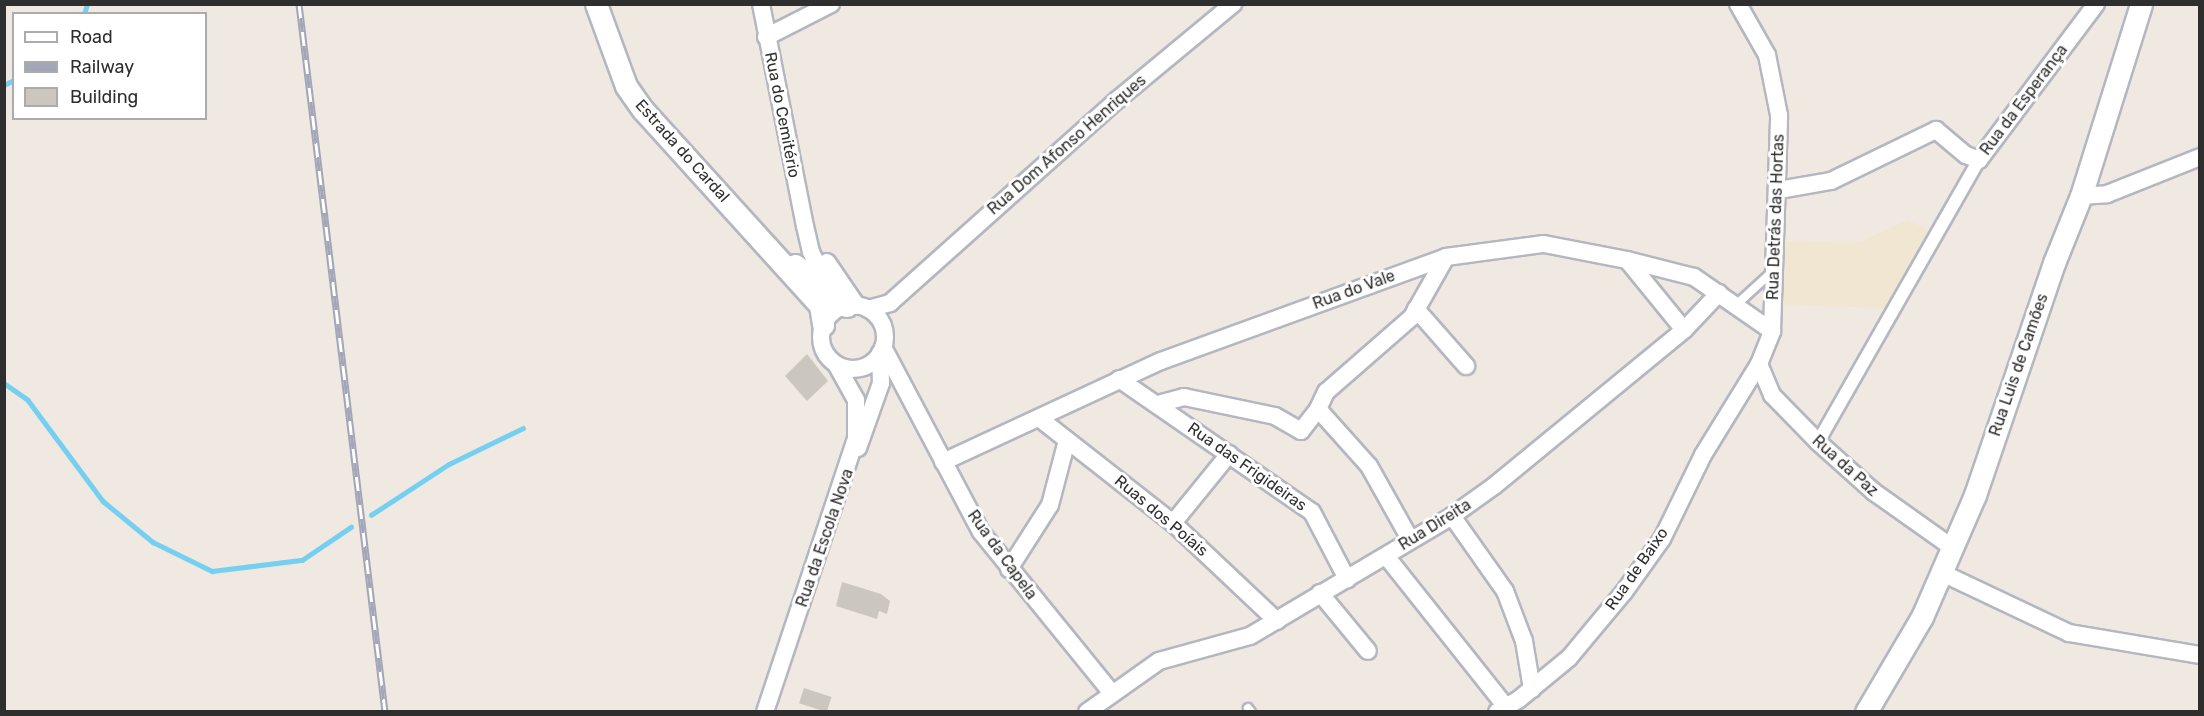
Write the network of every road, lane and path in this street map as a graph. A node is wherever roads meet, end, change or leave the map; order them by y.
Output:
1 (596, 4) edge
2 (761, 4) edge
3 (831, 4) edge
4 (1233, 4) edge
5 (1738, 4) edge
6 (2096, 4) edge
7 (2141, 4) edge
8 (766, 37) junction
9 (2199, 158) edge
10 (1979, 160) junction
11 (1779, 190) junction
12 (2081, 196) junction
13 (805, 226) junction
14 (775, 252) junction
15 (1446, 257) junction
16 (1627, 260) junction
17 (1772, 272) junction
18 (905, 290) junction
19 (1719, 293) junction
20 (1737, 305) junction
21 (844, 308) junction
22 (1416, 309) junction
23 (1684, 330) junction
24 (1772, 331) junction
25 (883, 347) junction
26 (836, 364) junction
27 (1759, 364) junction
28 (1466, 366) dead end
29 (1119, 379) junction
30 (881, 383) junction
31 (916, 404) junction
32 (1158, 404) junction
33 (1318, 409) junction
34 (1039, 418) junction
35 (1067, 440) junction
36 (1818, 442) junction
37 (1230, 454) junction
38 (943, 462) junction
39 (850, 465) junction
40 (1452, 516) junction
41 (1173, 523) junction
42 (1410, 539) junction
43 (1953, 548) junction
44 (1386, 556) junction
45 (1009, 569) junction
46 (1942, 573) junction
47 (1347, 579) junction
48 (1320, 593) junction
49 (1277, 621) junction
50 (1368, 651) dead end
51 (2199, 655) edge
52 (1532, 689) junction
53 (1111, 692) junction
54 (1511, 707) edge
55 (765, 711) edge
56 (1087, 711) edge
57 (1866, 711) edge

1 - 14 street, Estrada do Cardal
2 - 8 street, Rua do Cemitério
3 - 8 street
4 - 18 street, Rua Dom Afonso Henriques
5 - 11 street, Rua Detrás das Hortas
6 - 10 street, Rua da Esperança
7 - 12 street, Rua Luis de Camões
8 - 13 street, Rua do Cemitério
9 - 12 street
10 - 11 street, Rua da Esperança
10 - 36 street
11 - 17 street, Rua Detrás das Hortas
12 - 43 street, Rua Luis de Camões
13 - 21 street, Rua do Cemitério
13 - 21 street, Rua do Cemitério
14 - 21 street, Estrada do Cardal
14 - 21 street, Estrada do Cardal
15 - 16 street, Rua do Vale
15 - 22 street
15 - 29 street, Rua do Vale
16 - 19 street, Rua do Vale
16 - 23 street
17 - 20 lane
17 - 24 street, Rua Detrás das Hortas
18 - 21 street, Rua Dom Afonso Henriques
18 - 25 street, Rua Dom Afonso Henriques
19 - 20 street, Rua do Vale
19 - 23 street, Rua Direita
20 - 24 street, Rua do Vale
21 - 25 street
21 - 26 street
22 - 28 street
22 - 33 street
23 - 40 street, Rua Direita
24 - 27 street, Rua Detrás das Hortas
25 - 26 street
25 - 30 street
25 - 31 street, Rua da Capela
26 - 39 street, Rua da Escola Nova
27 - 36 street, Rua da Paz
27 - 52 street, Rua de Baixo
29 - 32 street, Rua das Frigideiras
29 - 34 street, Rua do Vale
30 - 31 street, Rua da Capela
30 - 39 street
31 - 38 street, Rua da Capela
32 - 33 street
32 - 37 street, Rua das Frigideiras
33 - 42 street
34 - 35 street, Ruas dos Poíais
34 - 38 street, Rua do Vale
35 - 41 street, Ruas dos Poíais
35 - 45 street
36 - 43 street, Rua da Paz
37 - 41 street
37 - 47 street, Rua das Frigideiras
38 - 45 street, Rua da Capela
39 - 55 street, Rua da Escola Nova
40 - 42 street, Rua Direita
40 - 52 street
41 - 49 street, Ruas dos Poíais
42 - 44 street, Rua Direita
43 - 46 street, Rua Luis de Camões
44 - 47 street, Rua Direita
44 - 54 street
45 - 53 street, Rua da Capela
46 - 51 street
46 - 57 street, Rua Luis de Camões
47 - 48 street, Rua Direita
48 - 49 street, Rua Direita
48 - 50 street
49 - 53 street, Rua Direita
52 - 54 street, Rua de Baixo
53 - 56 street, Rua Direita

